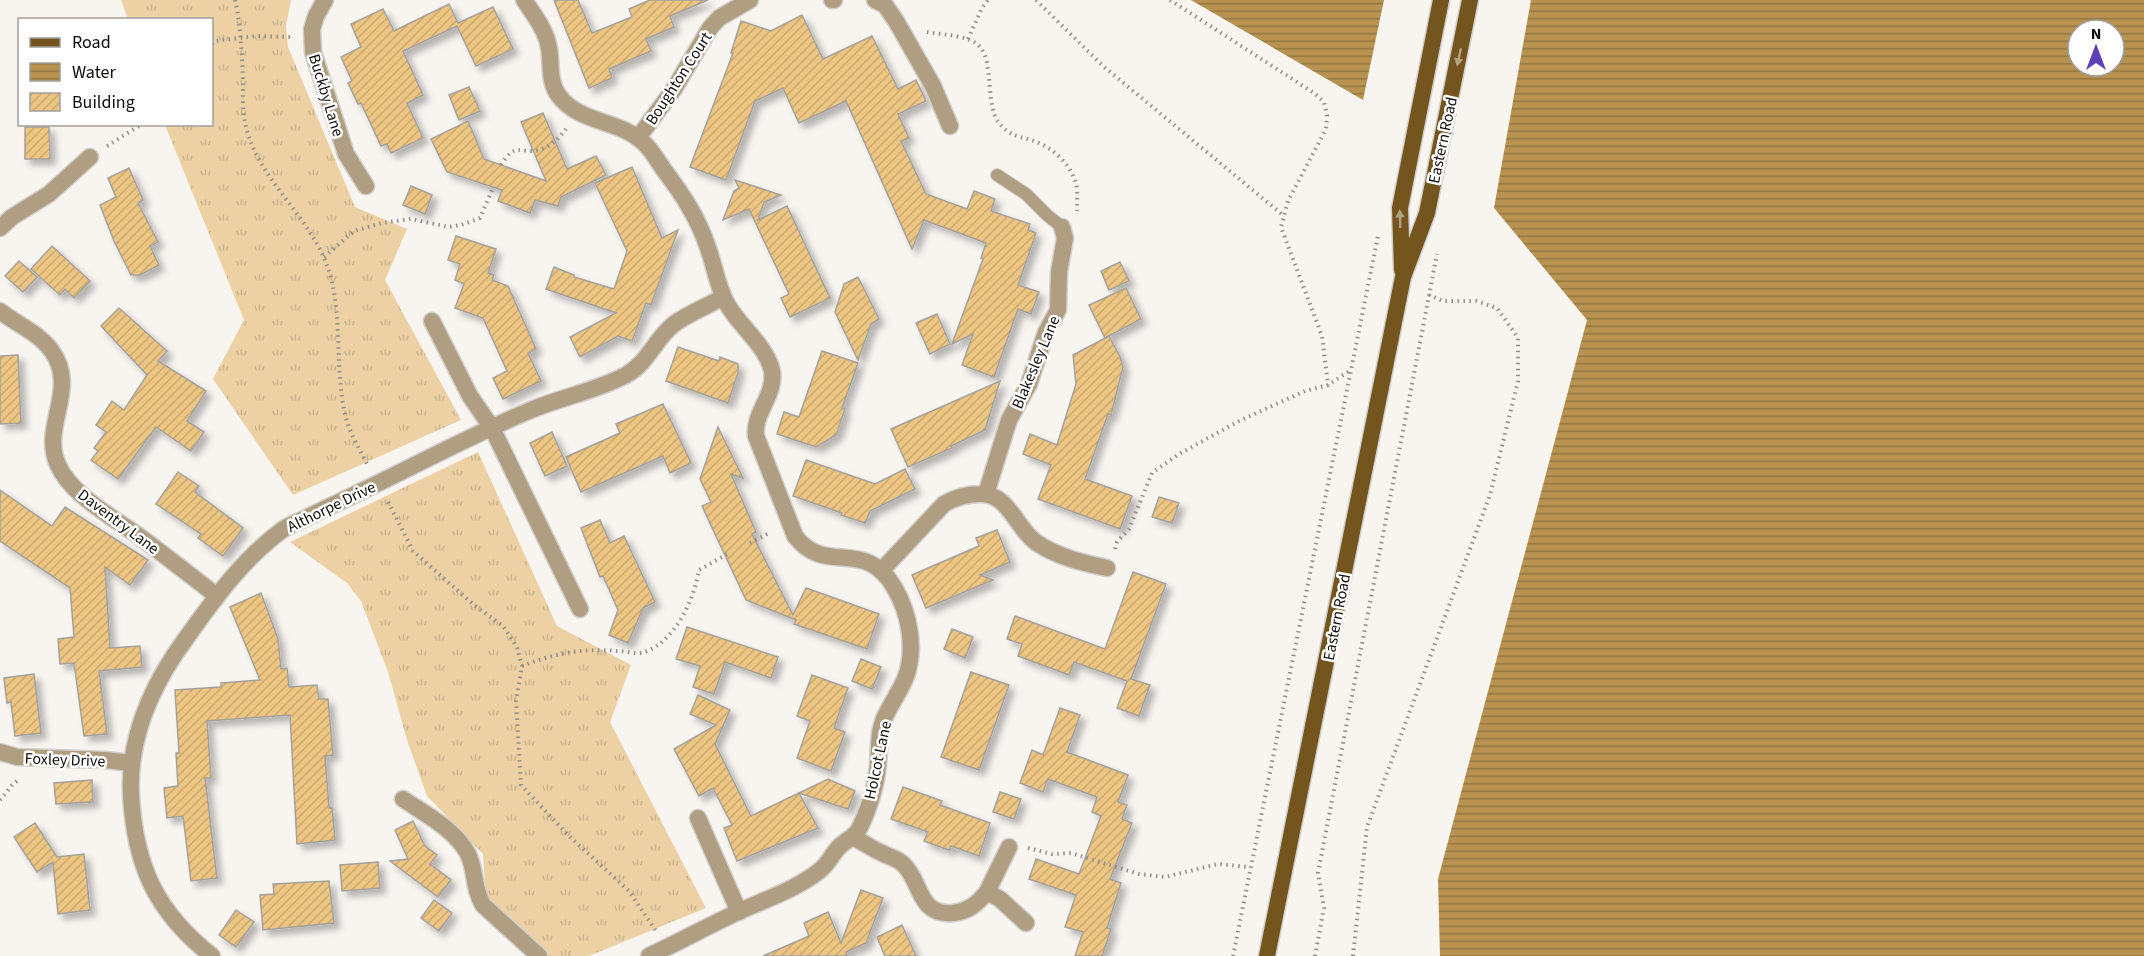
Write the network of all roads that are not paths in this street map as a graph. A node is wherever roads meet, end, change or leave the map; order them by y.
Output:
1 (325, 0) edge
2 (524, 0) edge
3 (750, 0) edge
4 (875, 0) edge
5 (1441, 0) edge
6 (1470, 0) edge
7 (950, 126) dead end
8 (638, 138) junction
9 (90, 157) road end
10 (997, 175) dead end
11 (366, 186) dead end
12 (1062, 226) joint
13 (0, 228) edge
14 (1403, 277) junction
15 (723, 297) junction
16 (0, 311) edge
17 (432, 321) dead end
18 (492, 428) junction
19 (986, 494) junction
20 (1107, 568) road end
21 (881, 571) junction
22 (217, 596) junction
23 (580, 609) dead end
24 (0, 752) edge
25 (131, 763) junction
26 (403, 799) dead end
27 (698, 818) dead end
28 (853, 837) junction
29 (1015, 846) road end
30 (987, 892) junction
31 (739, 912) junction
32 (1026, 923) dead end
33 (212, 956) edge
34 (539, 956) edge
35 (649, 956) edge
36 (1268, 956) edge

1 - 11 street, Buckby Lane
2 - 8 street
3 - 8 street, Boughton Court
4 - 7 street
14 -> 5 main road, Eastern Road
6 -> 14 main road, Eastern Road
8 - 15 street
9 - 13 street
10 - 12 lane
12 - 19 street, Blakesley Lane
14 - 36 main road, Eastern Road
15 - 18 street, Althorpe Drive
15 - 21 street
16 - 22 street, Daventry Lane
17 - 18 street
18 - 22 street, Althorpe Drive
18 - 23 street
19 - 20 street
19 - 21 street
21 - 28 street, Holcot Lane
22 - 25 street, Althorpe Drive
24 - 25 street, Foxley Drive
25 - 33 street, Althorpe Drive
26 - 34 street
27 - 31 street
28 - 30 street
28 - 31 street, Holcot Lane
29 - 30 street
30 - 32 street
31 - 35 street, Holcot Lane

